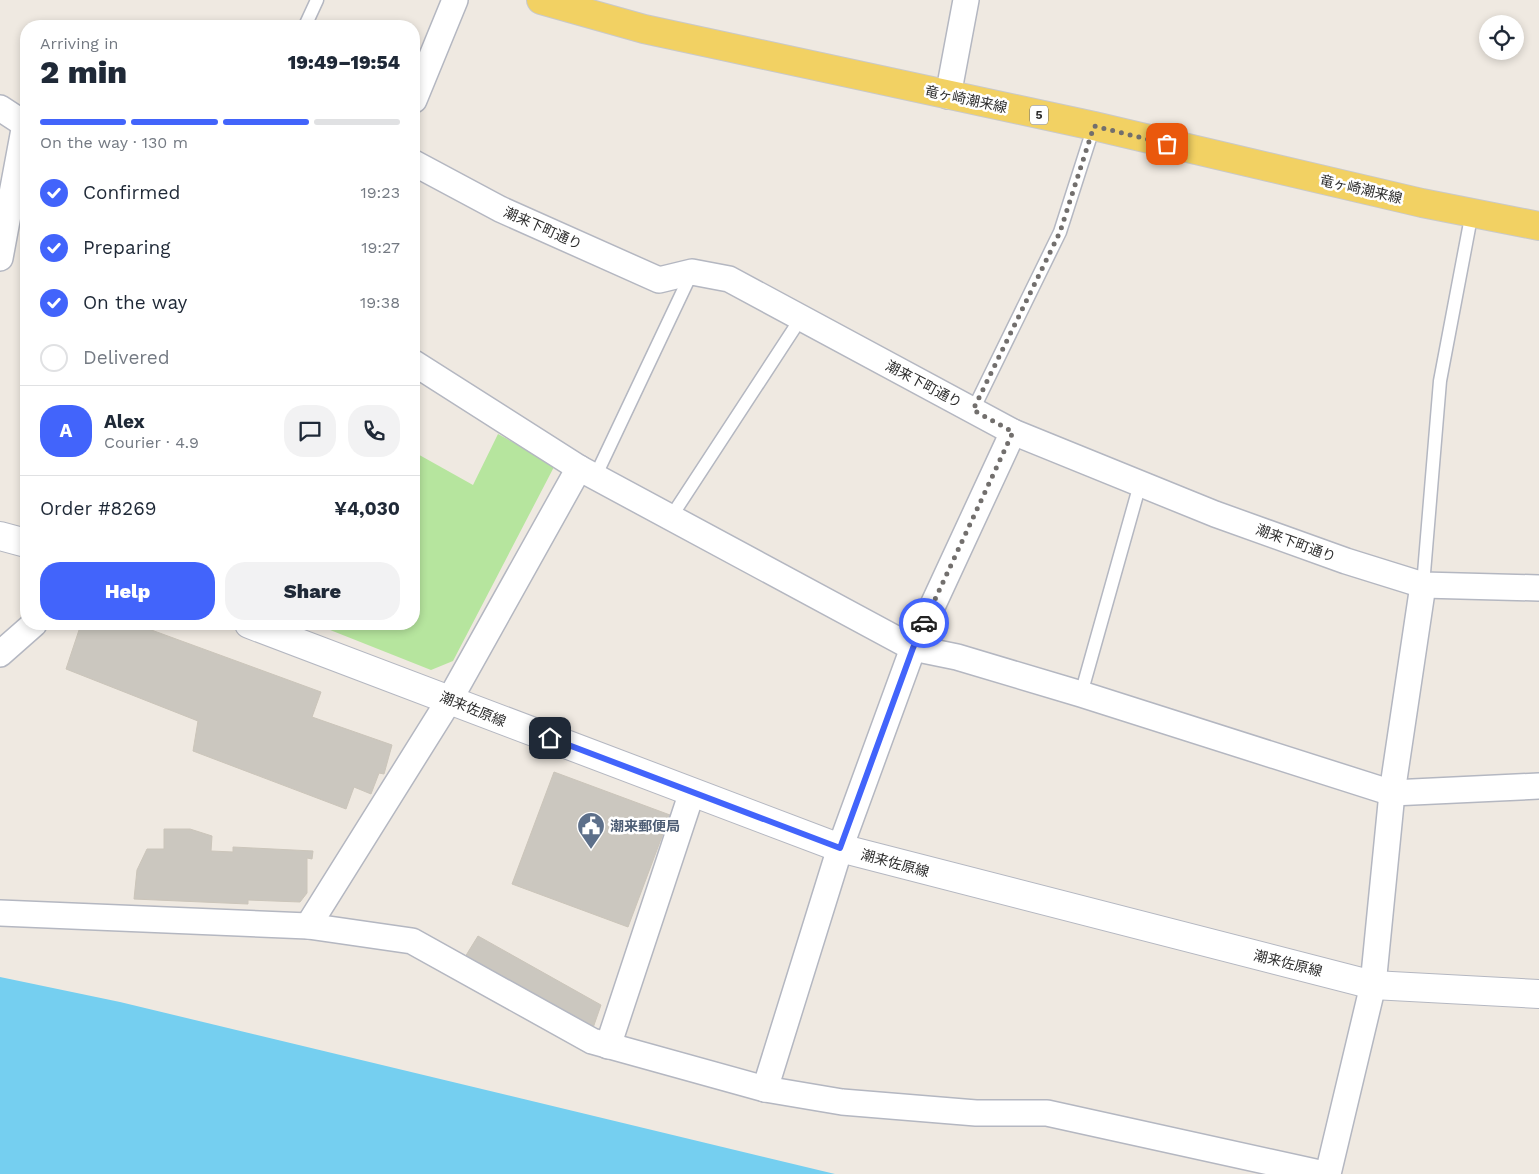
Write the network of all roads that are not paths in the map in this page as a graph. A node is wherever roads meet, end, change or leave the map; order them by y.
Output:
1 (317, 0) edge
2 (456, 0) edge
3 (541, 0) edge
4 (966, 0) edge
5 (309, 20) edge
6 (420, 86) edge
7 (948, 96) junction
8 (0, 108) edge
9 (20, 121) edge
10 (1094, 126) junction
11 (20, 156) edge
12 (420, 166) edge
13 (1472, 212) junction
14 (1539, 226) edge
15 (0, 258) edge
16 (692, 272) junction
17 (801, 318) junction
18 (420, 367) edge
19 (973, 410) junction
20 (1013, 432) junction
21 (587, 472) junction
22 (1140, 484) junction
23 (671, 517) junction
24 (0, 536) edge
25 (20, 541) edge
26 (1423, 586) junction
27 (1539, 588) edge
28 (27, 630) edge
29 (265, 630) edge
30 (913, 648) junction
31 (0, 654) edge
32 (1081, 694) junction
33 (450, 699) junction
34 (1539, 786) edge
35 (692, 792) junction
36 (1392, 792) junction
37 (840, 848) junction
38 (0, 913) edge
39 (308, 926) junction
40 (1373, 985) junction
41 (1539, 994) edge
42 (608, 1046) junction
43 (765, 1089) junction
44 (1324, 1174) edge
45 (1328, 1174) edge

1 - 5 lane
2 - 6 street
3 - 7 main road, 竜ヶ崎潮来線 / 5
4 - 7 street
7 - 10 main road, 竜ヶ崎潮来線 / 5
8 - 9 street
10 - 13 main road, 竜ヶ崎潮来線 / 5
10 - 19 lane
11 - 15 street
12 - 16 street, 潮来下町通り
13 - 14 main road, 竜ヶ崎潮来線 / 5
13 - 26 lane
16 - 17 street, 潮来下町通り
16 - 21 lane
17 - 19 street, 潮来下町通り
17 - 23 lane
18 - 21 street
19 - 20 street, 潮来下町通り
20 - 22 street, 潮来下町通り
20 - 30 street
21 - 23 street
21 - 33 street
22 - 26 street, 潮来下町通り
22 - 32 lane
23 - 30 street
24 - 25 main road
26 - 27 street, 潮来下町通り
26 - 36 street
28 - 31 street
29 - 33 main road, 潮来佐原線
30 - 32 street
30 - 37 street
32 - 36 street
33 - 35 main road, 潮来佐原線
33 - 39 street
34 - 36 street
35 - 37 main road, 潮来佐原線
35 - 42 street
36 - 40 street
37 - 40 main road, 潮来佐原線
37 - 43 street
38 - 39 street
39 - 42 street
40 - 41 main road, 潮来佐原線
40 - 45 street
42 - 43 street
43 - 44 street

